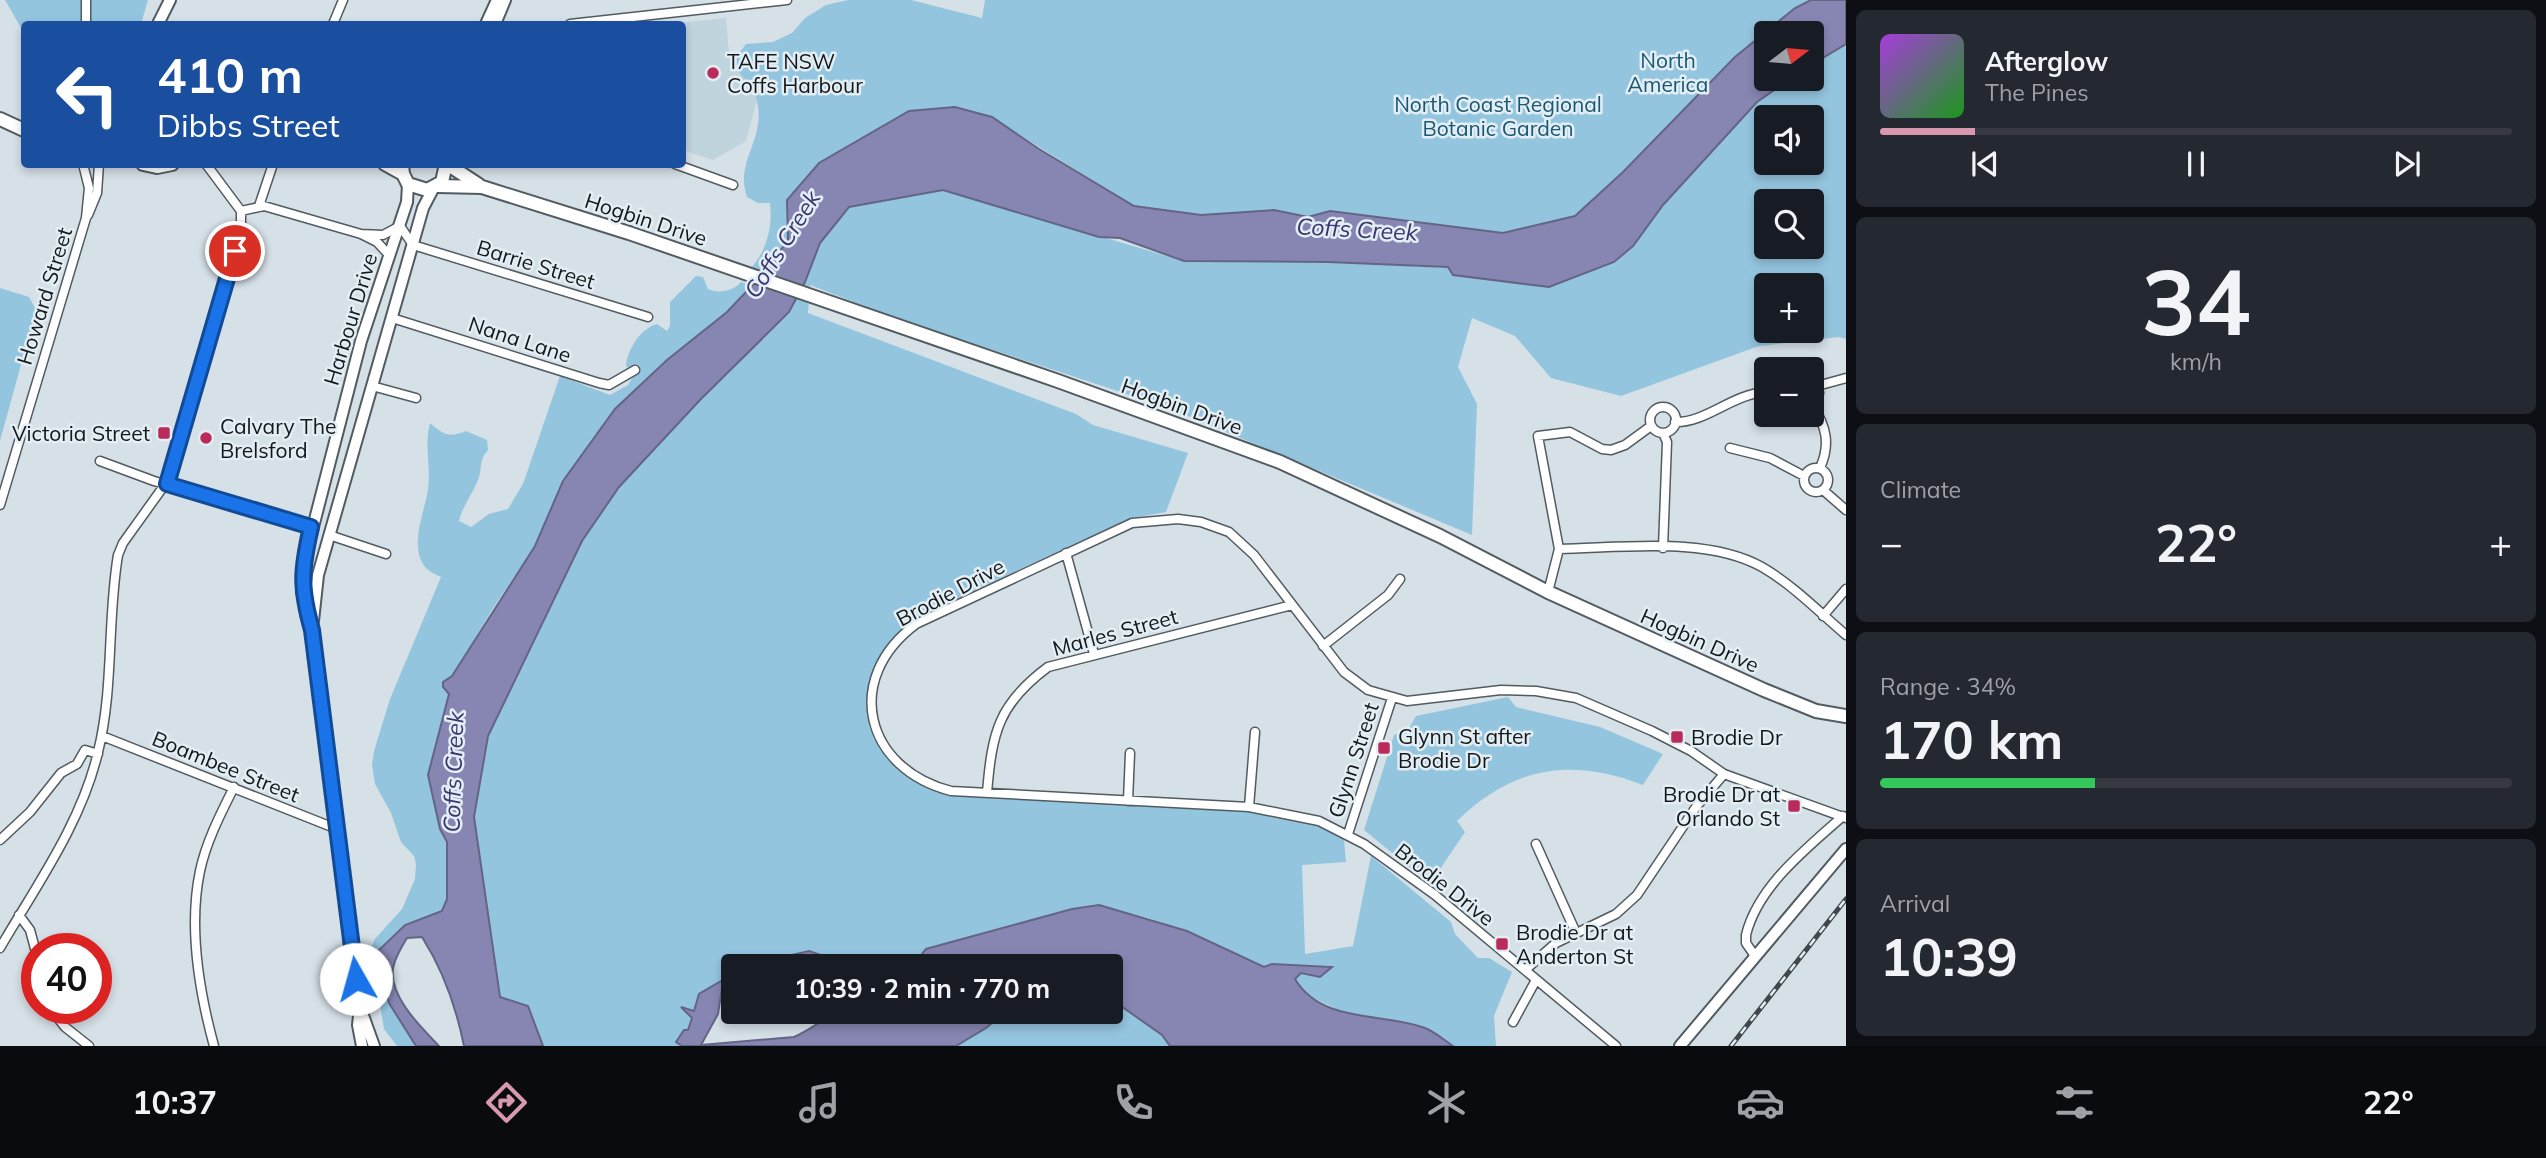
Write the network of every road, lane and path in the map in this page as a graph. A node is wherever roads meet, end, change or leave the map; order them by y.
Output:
1 (86, 0) edge
2 (170, 0) edge
3 (335, 0) edge
4 (343, 0) edge
5 (496, 0) edge
6 (506, 0) edge
7 (788, 0) edge
8 (86, 21) edge
9 (161, 21) edge
10 (334, 21) edge
11 (487, 21) edge
12 (496, 21) edge
13 (597, 21) edge
14 (5, 121) edge
15 (21, 129) edge
16 (84, 168) edge
17 (99, 168) edge
18 (209, 168) edge
19 (216, 168) edge
20 (273, 168) edge
21 (446, 168) edge
22 (453, 168) edge
23 (686, 168) edge
24 (404, 174) edge
25 (733, 185) dead end
26 (221, 187) junction
27 (435, 187) junction
28 (482, 187) junction
29 (259, 206) junction
30 (241, 211) junction
31 (86, 218) junction
32 (400, 226) junction
33 (360, 234) junction
34 (413, 245) junction
35 (390, 256) junction
36 (648, 317) dead end
37 (392, 318) junction
38 (635, 370) dead end
39 (1846, 378) edge
40 (1824, 382) edge
41 (372, 386) junction
42 (1754, 396) edge
43 (416, 398) dead end
44 (1675, 422) junction
45 (1651, 426) junction
46 (1822, 427) edge
47 (1663, 433) junction
48 (1730, 448) dead end
49 (100, 461) dead end
50 (1820, 468) junction
51 (1804, 476) junction
52 (167, 484) junction
53 (1823, 490) junction
54 (0, 505) edge
55 (1846, 510) edge
56 (311, 527) junction
57 (329, 535) junction
58 (1663, 548) junction
59 (1559, 549) junction
60 (1066, 553) junction
61 (386, 554) dead end
62 (1400, 579) dead end
63 (1846, 589) edge
64 (1548, 592) junction
65 (1292, 605) junction
66 (1823, 616) junction
67 (312, 630) junction
68 (1846, 635) edge
69 (1323, 646) junction
70 (1094, 654) junction
71 (1392, 698) junction
72 (1846, 716) edge
73 (1255, 732) dead end
74 (102, 736) junction
75 (1129, 753) dead end
76 (98, 754) junction
77 (1724, 774) junction
78 (234, 787) junction
79 (987, 793) junction
80 (1128, 801) junction
81 (1249, 807) junction
82 (1844, 817) edge
83 (337, 829) junction
84 (1348, 834) junction
85 (0, 840) edge
86 (1536, 844) dead end
87 (1846, 849) edge
88 (19, 915) junction
89 (31, 933) edge
90 (1576, 933) junction
91 (0, 948) edge
92 (1755, 956) junction
93 (1525, 970) junction
94 (1536, 980) junction
95 (360, 1007) junction
96 (1513, 1022) dead end
97 (63, 1024) edge
98 (89, 1046) edge
99 (214, 1046) edge
100 (362, 1046) edge
101 (374, 1046) edge
102 (1616, 1046) edge
103 (1680, 1046) edge

1 - 8 street
2 - 9 street
3 - 4 street
4 - 10 street
5 - 11 street
6 - 12 street
7 - 13 street
14 - 15 main road
16 - 31 street, Howard Street
17 - 31 street, Howard Street
18 - 26 street
19 - 26 street
20 - 29 street
21 - 27 main road
22 - 28 main road, Hogbin Drive
23 - 25 street
24 - 27 main road, Hogbin Drive
24 - 32 street, Harbour Drive
26 - 30 street
27 - 28 main road, Hogbin Drive
27 - 34 street, Harbour Drive
28 - 64 main road, Hogbin Drive
29 - 30 street
29 - 33 street
30 - 52 street
31 - 54 street, Howard Street
32 - 33 street
32 - 34 street
32 - 35 street, Harbour Drive
33 - 35 street
34 - 36 street, Barrie Street
34 - 37 street, Harbour Drive
35 - 56 street, Harbour Drive
37 - 38 street, Nana Lane
37 - 41 street, Harbour Drive
39 - 40 street
41 - 43 street
41 - 57 street, Harbour Drive
42 - 44 street
44 - 45 street
44 - 47 street
45 - 47 street
45 - 59 street
46 - 50 street
47 - 58 street
48 - 51 street
49 - 52 street
50 - 51 street
50 - 53 street
51 - 53 street
52 - 56 street
52 - 74 street
53 - 55 street
56 - 67 street, Harbour Drive
57 - 61 street
57 - 67 street, Harbour Drive
58 - 59 street
58 - 66 street
59 - 64 street
60 - 65 street, Brodie Drive
60 - 70 street
60 - 79 street, Brodie Drive
62 - 69 street
63 - 66 street
64 - 72 main road, Hogbin Drive
65 - 69 street, Brodie Drive
65 - 70 street, Marles Street
66 - 68 street
67 - 83 street, Harbour Drive
69 - 71 street, Brodie Drive
70 - 79 street, Marles Street
71 - 77 street, Brodie Drive
71 - 84 street, Glynn Street
73 - 81 street
74 - 76 street
74 - 78 street, Boambee Street
75 - 80 street
76 - 85 street
76 - 88 street
77 - 82 street, Brodie Drive
77 - 90 street
78 - 83 street, Boambee Street
78 - 99 street
79 - 80 street, Brodie Drive
80 - 81 street, Brodie Drive
81 - 84 street, Brodie Drive
82 - 92 street
83 - 95 street, Harbour Drive
84 - 93 street, Brodie Drive
86 - 90 street
87 - 92 street
88 - 89 street
88 - 91 street
90 - 93 street
92 - 103 street
93 - 94 street, Brodie Drive
94 - 96 street
94 - 102 street, Brodie Drive
95 - 100 street, Harbour Drive
95 - 101 street, Harbour Drive
97 - 98 street

